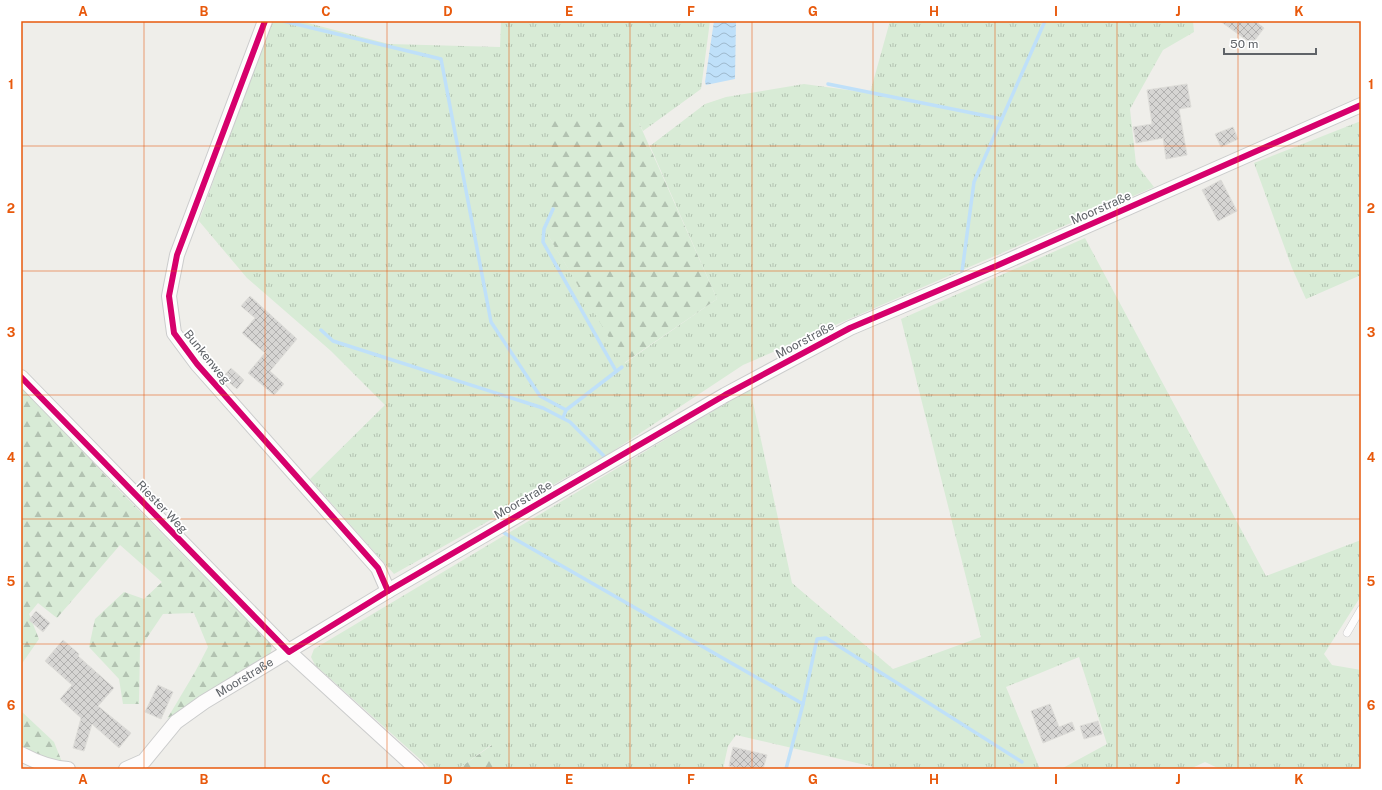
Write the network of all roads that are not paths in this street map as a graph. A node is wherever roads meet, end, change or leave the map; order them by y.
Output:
1 (265, 21) edge
2 (1361, 106) edge
3 (21, 377) edge
4 (388, 591) junction
5 (1361, 609) edge
6 (1348, 633) dead end
7 (289, 652) junction
8 (21, 754) edge
9 (68, 769) edge
10 (126, 769) edge
11 (417, 769) edge

1 - 4 street, Bunkenweg
2 - 4 street, Moorstraße
3 - 7 street, Riester Weg
4 - 7 street, Moorstraße
5 - 6 lane
7 - 10 street, Moorstraße
7 - 11 street, Riester Weg
8 - 9 street

